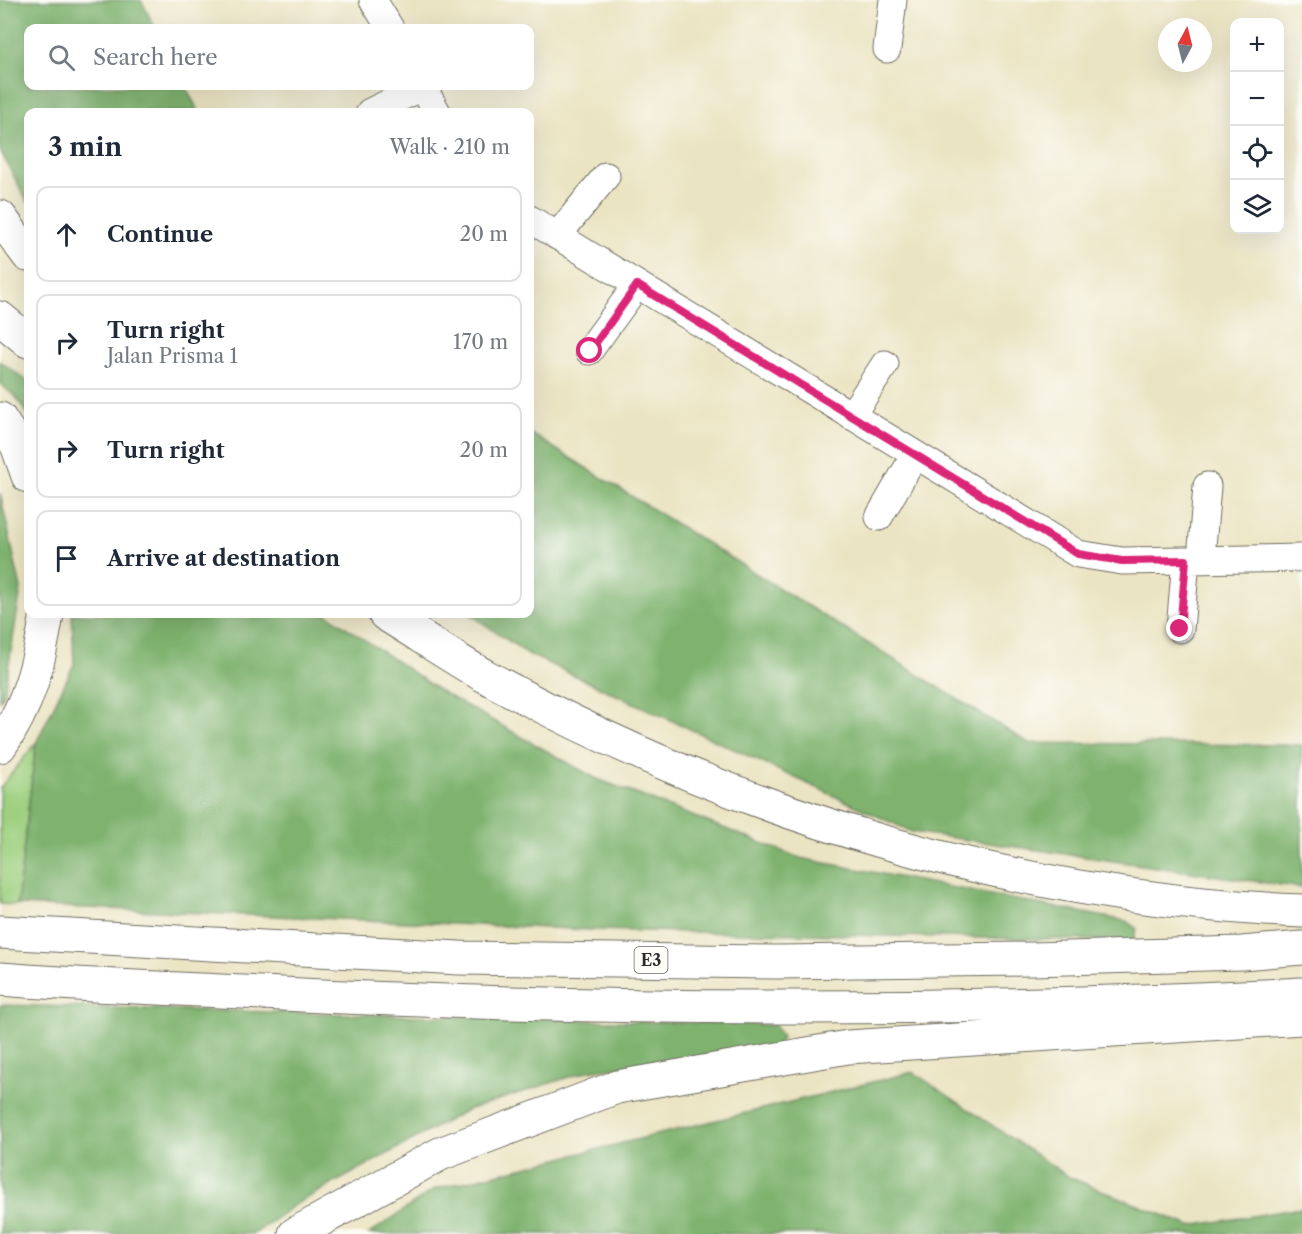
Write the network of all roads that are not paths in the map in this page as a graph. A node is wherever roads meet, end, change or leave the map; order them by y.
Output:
1 (373, 0) edge
2 (893, 0) edge
3 (388, 24) edge
4 (887, 49) dead end
5 (414, 90) edge
6 (424, 90) edge
7 (378, 108) edge
8 (435, 108) edge
9 (606, 176) dead end
10 (0, 217) edge
11 (534, 222) edge
12 (557, 236) junction
13 (24, 250) edge
14 (637, 285) junction
15 (0, 318) edge
16 (24, 338) edge
17 (590, 351) dead end
18 (885, 364) dead end
19 (851, 416) junction
20 (0, 419) edge
21 (915, 455) junction
22 (24, 465) edge
23 (1208, 486) dead end
24 (879, 516) dead end
25 (1302, 558) edge
26 (1193, 559) junction
27 (46, 618) edge
28 (391, 618) edge
29 (1180, 629) dead end
30 (0, 746) edge
31 (1302, 911) edge
32 (0, 932) edge
33 (1302, 948) edge
34 (0, 979) edge
35 (1302, 994) edge
36 (1302, 1018) edge
37 (295, 1234) edge

1 - 3 street
2 - 4 street
5 - 7 street
6 - 8 street
9 - 12 street
10 - 13 highway
11 - 12 street
12 - 14 street
14 - 17 street
14 - 19 street
15 - 16 highway
18 - 19 street
19 - 21 street
20 - 22 highway
21 - 24 street
21 - 26 street
23 - 26 street
25 - 26 street
26 - 29 street
27 - 30 highway
28 - 31 highway
32 - 33 highway, E3
34 - 35 highway
36 - 37 highway

